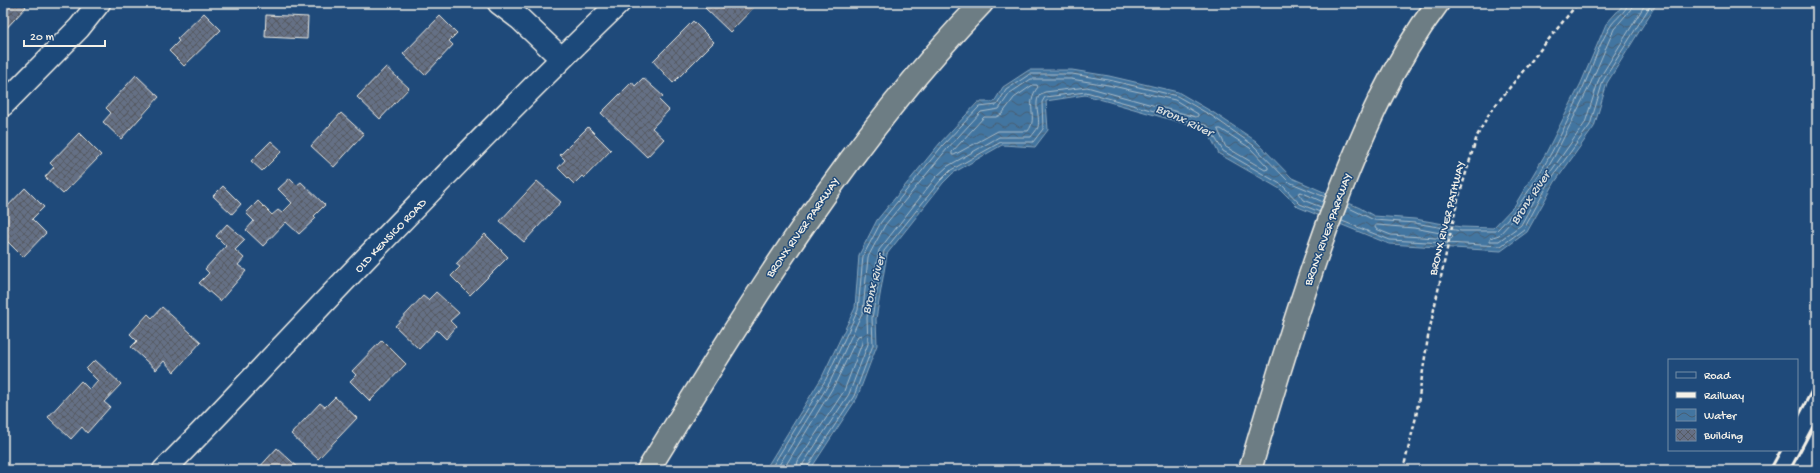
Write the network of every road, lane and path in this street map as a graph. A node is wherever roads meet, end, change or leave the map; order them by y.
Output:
1 (100, 3) edge
2 (499, 3) edge
3 (619, 3) edge
4 (982, 3) edge
5 (1438, 3) edge
6 (1578, 3) edge
7 (561, 58) junction
8 (3, 105) edge
9 (164, 470) edge
10 (648, 470) edge
11 (1250, 470) edge
12 (1403, 470) edge

1 - 8 street
2 - 7 street
3 - 7 street, OLD KENSICO ROAD
4 - 10 highway, BRONX RIVER PARKWAY
5 - 11 highway, BRONX RIVER PARKWAY
6 - 12 path, BRONX RIVER PATHWAY
7 - 9 street, OLD KENSICO ROAD

